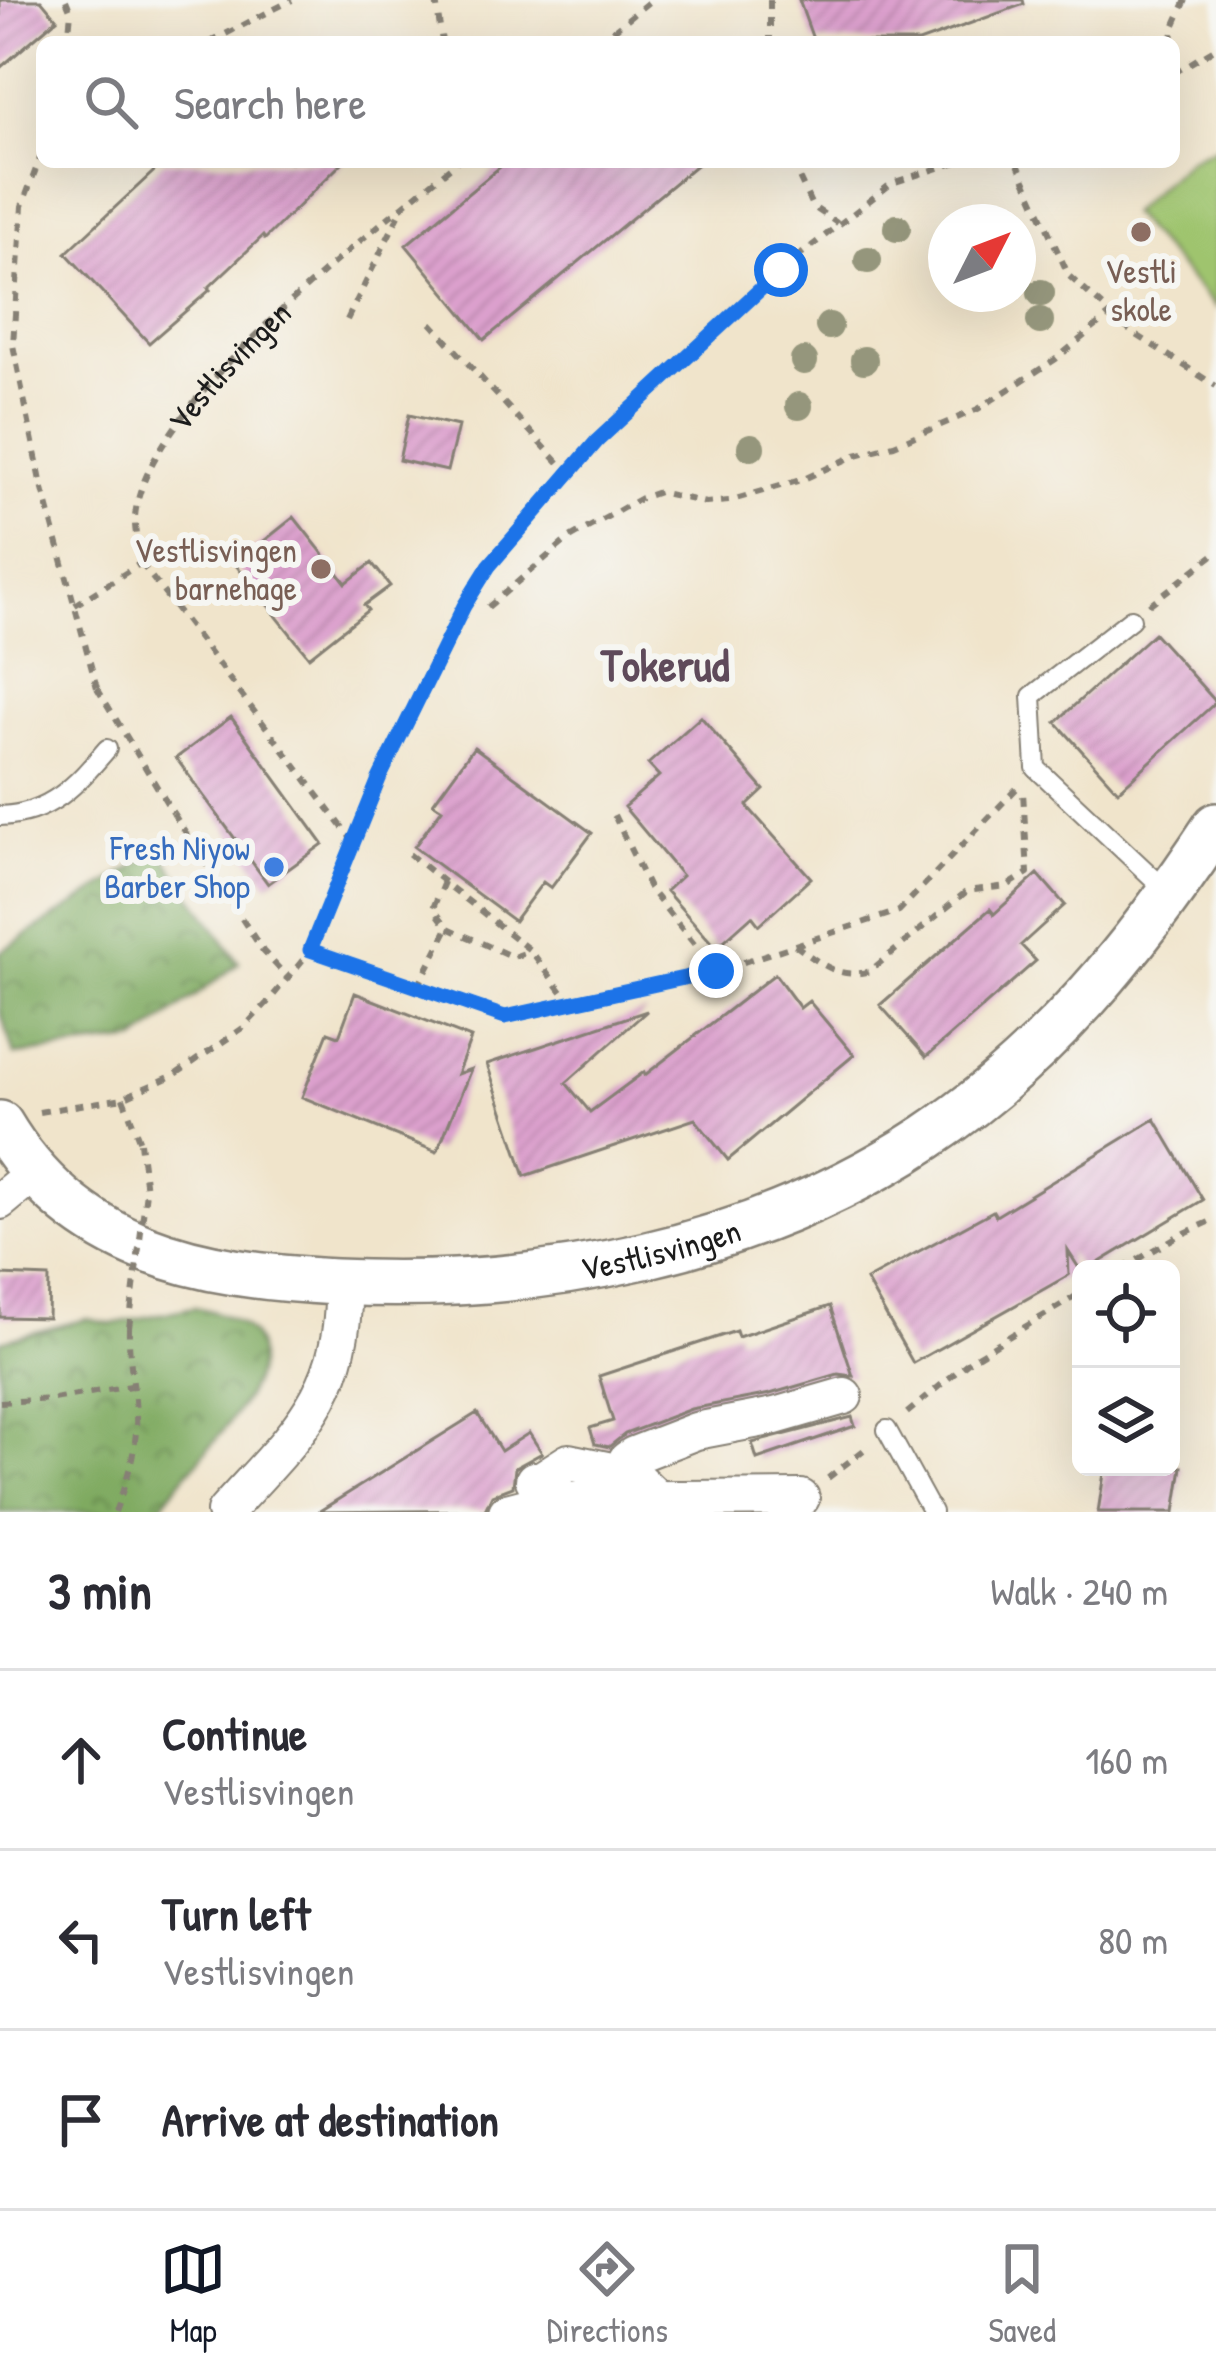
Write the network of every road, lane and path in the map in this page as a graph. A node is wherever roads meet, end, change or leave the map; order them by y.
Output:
1 (66, 0) edge
2 (292, 0) edge
3 (436, 0) edge
4 (651, 0) edge
5 (770, 0) edge
6 (1186, 0) edge
7 (69, 36) edge
8 (221, 36) edge
9 (441, 36) edge
10 (606, 36) edge
11 (770, 36) edge
12 (1172, 36) edge
13 (1216, 48) edge
14 (1180, 69) edge
15 (36, 168) edge
16 (450, 168) edge
17 (795, 168) edge
18 (938, 168) edge
19 (1020, 168) edge
20 (405, 204) junction
21 (837, 223) junction
22 (1111, 314) junction
23 (347, 320) dead end
24 (431, 323) dead end
25 (1216, 386) edge
26 (568, 474) junction
27 (1216, 553) edge
28 (140, 563) junction
29 (75, 605) junction
30 (488, 607) dead end
31 (1132, 619) joint
32 (106, 749) dead end
33 (614, 815) dead end
34 (0, 816) edge
35 (1216, 826) edge
36 (353, 841) junction
37 (410, 854) dead end
38 (444, 882) junction
39 (1170, 893) junction
40 (448, 928) junction
41 (795, 945) junction
42 (310, 950) junction
43 (531, 951) junction
44 (716, 971) junction
45 (288, 978) junction
46 (418, 987) junction
47 (570, 1003) junction
48 (123, 1098) junction
49 (10, 1120) edge
50 (17, 1187) edge
51 (1216, 1219) edge
52 (1137, 1260) edge
53 (343, 1282) junction
54 (1072, 1298) edge
55 (131, 1386) junction
56 (844, 1396) dead end
57 (0, 1402) edge
58 (887, 1430) junction
59 (626, 1469) junction
60 (527, 1497) edge
61 (655, 1497) junction
62 (801, 1498) joint
63 (115, 1512) edge
64 (224, 1512) edge
65 (932, 1512) edge

1 - 7 path
2 - 8 path
3 - 9 path
4 - 10 path
5 - 11 path
6 - 12 path
13 - 14 path
15 - 29 path
16 - 20 path, Vestlisvingen
17 - 21 path
18 - 21 path
19 - 22 path
20 - 23 path
20 - 28 path, Vestlisvingen
21 - 26 path
22 - 25 path
22 - 30 path
24 - 26 path
26 - 36 path
27 - 31 path
28 - 29 path
28 - 36 path
29 - 45 path, bridge
31 - 39 lane
32 - 34 lane
33 - 44 path
35 - 39 street, Vestlisvingen
36 - 42 path
37 - 38 path
38 - 40 path
38 - 43 path
39 - 53 street, Vestlisvingen
40 - 43 path
40 - 46 path
41 - 41 path
41 - 44 path
42 - 45 path
42 - 46 path
43 - 47 path
44 - 47 path
45 - 48 path
46 - 47 path
48 - 49 path
48 - 55 path, bridge
49 - 50 street, Vestlisvingen
50 - 53 street, Vestlisvingen
51 - 52 path
53 - 64 street
54 - 58 path
55 - 57 path
55 - 63 path
56 - 59 street
58 - 62 path
58 - 65 lane
59 - 60 street
59 - 61 street
60 - 61 street
61 - 62 street

